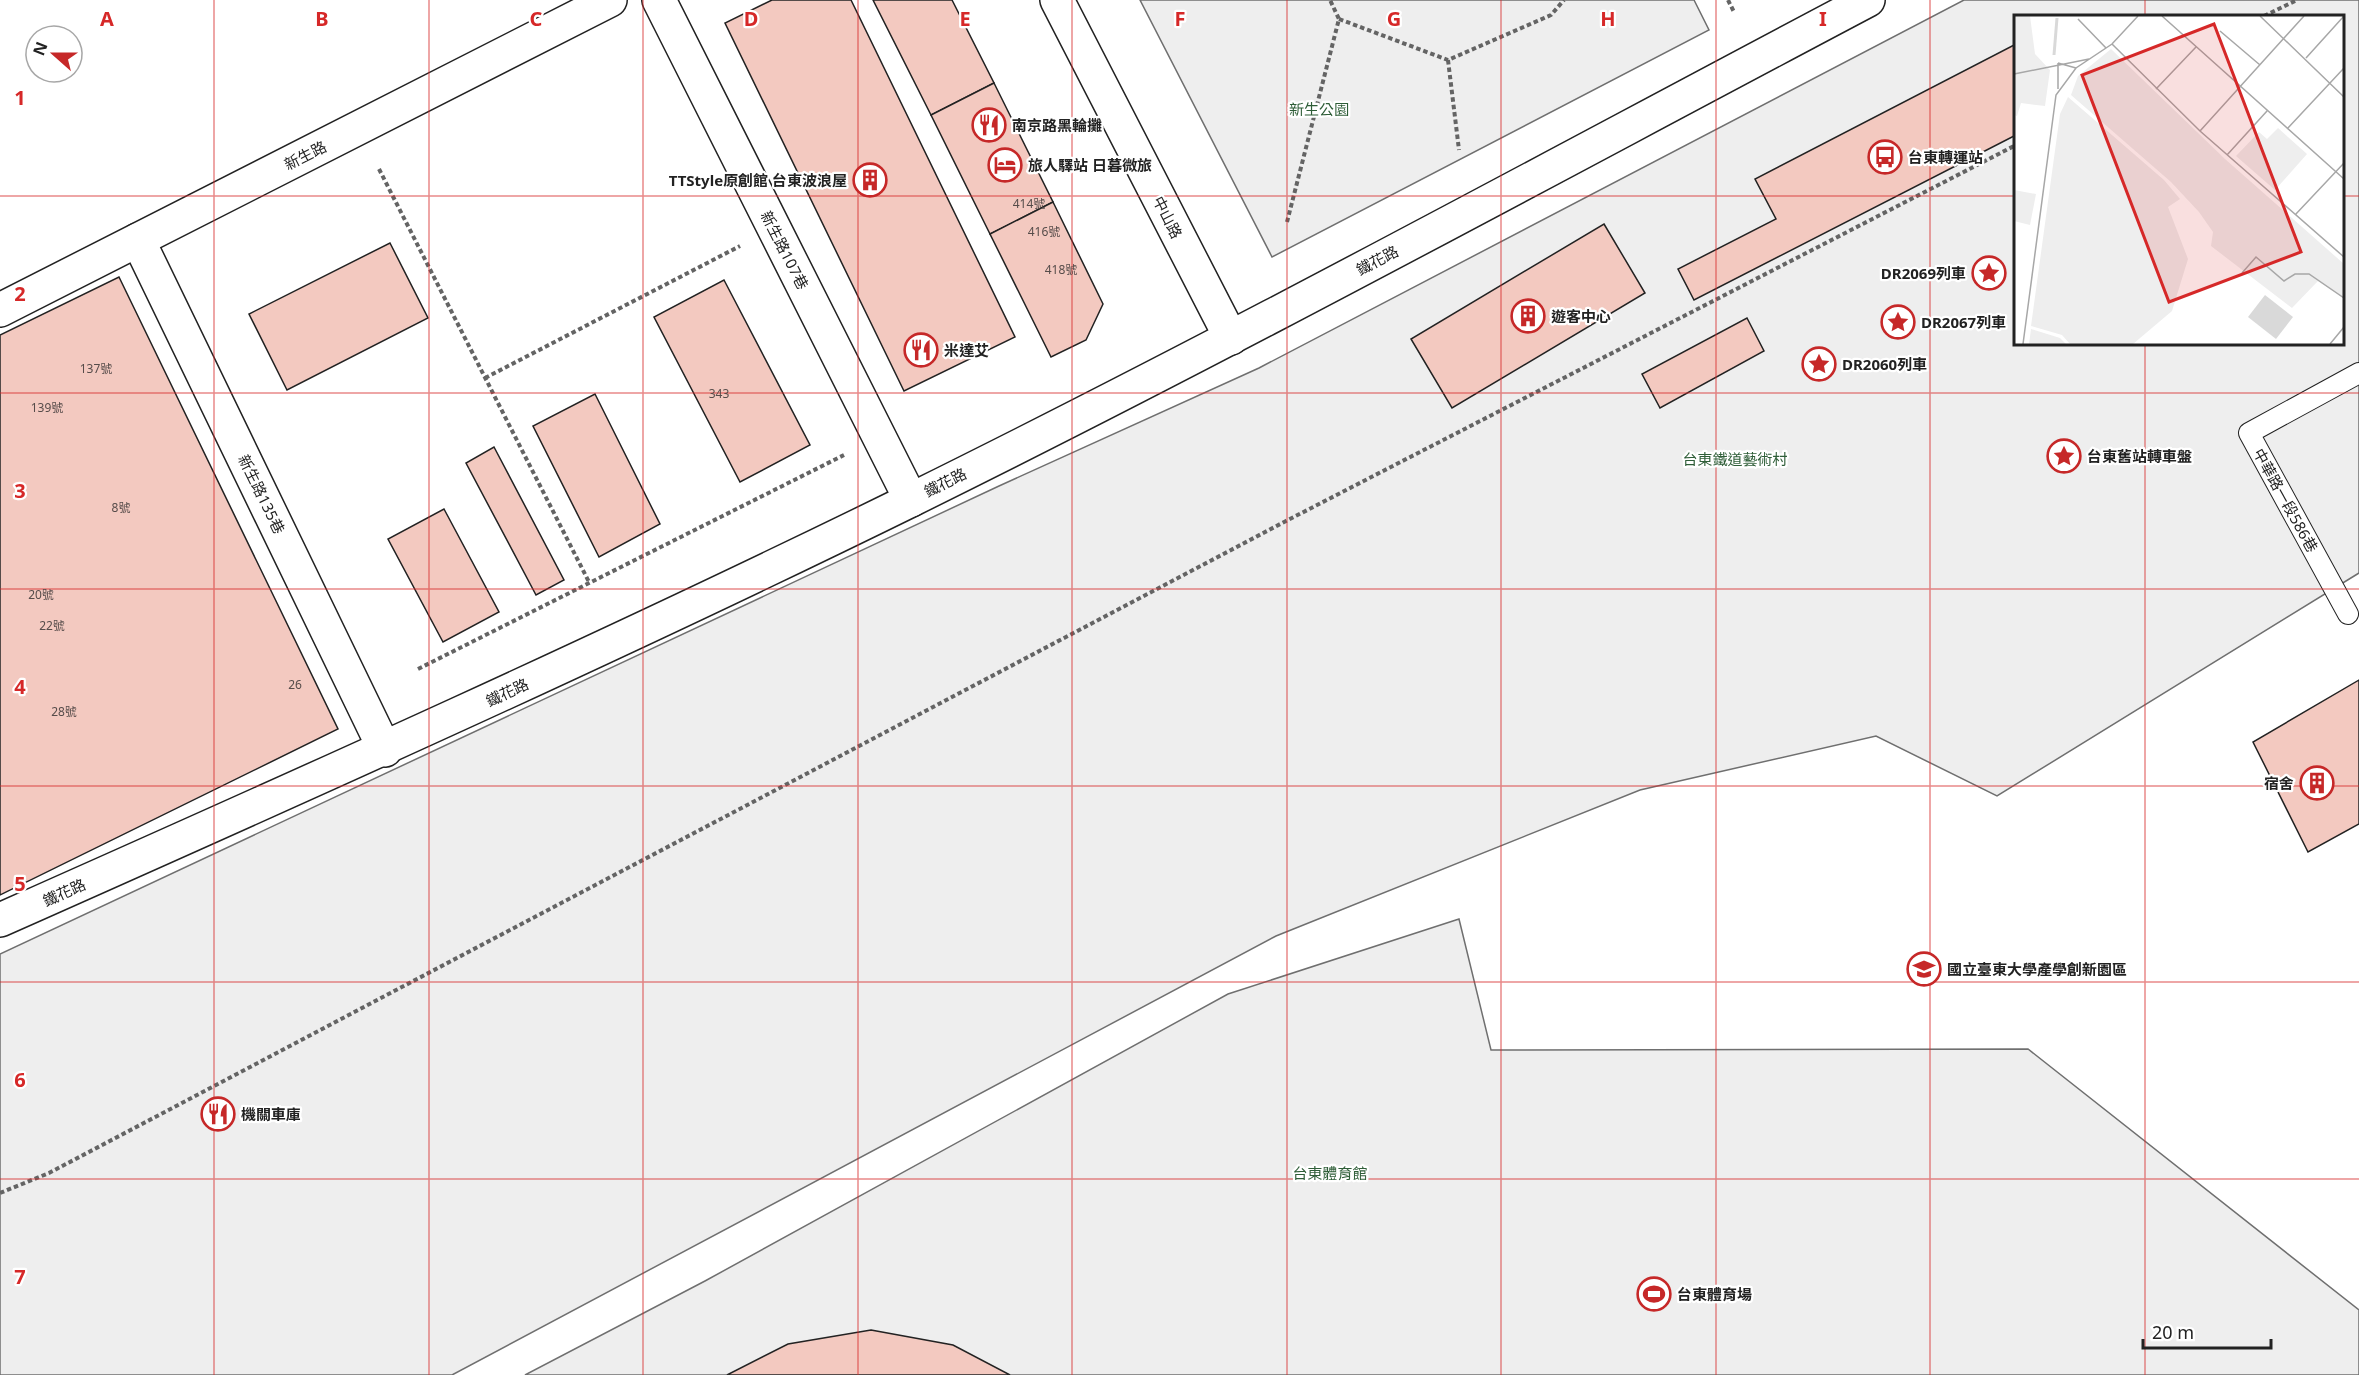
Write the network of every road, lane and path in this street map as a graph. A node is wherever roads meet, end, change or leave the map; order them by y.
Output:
1 (610, 0) edge
2 (659, 0) edge
3 (1057, 0) edge
4 (1330, 0) edge
5 (1564, 0) edge
6 (1728, 0) edge
7 (1868, 0) edge
8 (2296, 0) edge
9 (1734, 12) dead end
10 (2267, 15) edge
11 (1339, 19) junction
12 (1448, 60) junction
13 (2014, 146) edge
14 (1459, 150) dead end
15 (379, 169) dead end
16 (1287, 222) dead end
17 (774, 228) junction
18 (138, 240) junction
19 (0, 310) edge
20 (1231, 338) junction
21 (2359, 373) edge
22 (485, 378) junction
23 (879, 437) junction
24 (911, 500) junction
25 (590, 582) junction
26 (2348, 614) dead end
27 (418, 669) dead end
28 (385, 750) junction
29 (0, 920) edge
30 (0, 1193) edge

1 - 18 street, 新生路
2 - 17 street, 新生路107巷
3 - 20 street, 中山路
4 - 11 path
5 - 12 path
6 - 9 path
7 - 20 street, 鐵花路
8 - 10 path
11 - 12 path
11 - 16 path
12 - 14 path
13 - 30 path
15 - 22 path
17 - 22 path
17 - 23 street, 新生路107巷
18 - 19 street, 新生路
18 - 28 street, 新生路135巷
20 - 24 street, 鐵花路
21 - 26 lane, 中華路一段586巷
22 - 25 path
23 - 24 street, 新生路107巷
23 - 25 path
24 - 28 street, 鐵花路
25 - 27 path
28 - 29 street, 鐵花路

